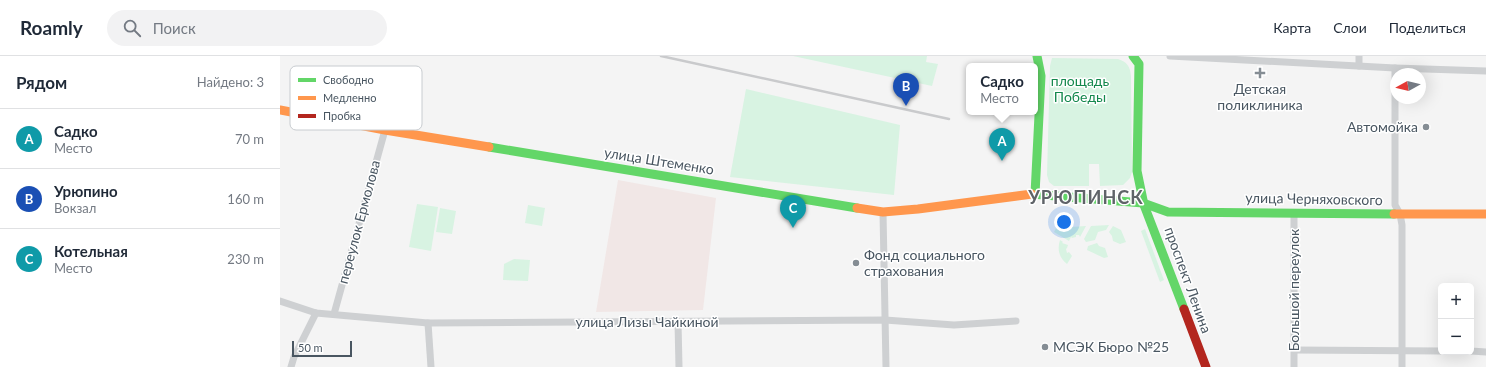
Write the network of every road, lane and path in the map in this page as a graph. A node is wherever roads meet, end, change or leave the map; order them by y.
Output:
1 (1037, 56) edge
2 (1133, 56) edge
3 (1170, 56) edge
4 (1359, 56) edge
5 (1358, 66) junction
6 (1395, 68) edge
7 (1426, 69) edge
8 (1486, 71) edge
9 (1395, 104) edge
10 (280, 110) edge
11 (290, 112) edge
12 (385, 130) joint
13 (1035, 194) junction
14 (1143, 203) junction
15 (883, 212) junction
16 (1294, 213) junction
17 (1400, 214) junction
18 (1486, 214) edge
19 (280, 301) edge
20 (316, 313) junction
21 (334, 314) junction
22 (885, 320) junction
23 (1016, 321) dead end
24 (678, 322) junction
25 (428, 323) junction
26 (1295, 350) junction
27 (1401, 350) junction
28 (1438, 351) edge
29 (1474, 351) edge
30 (1486, 352) edge
31 (291, 367) edge
32 (431, 367) edge
33 (679, 367) edge
34 (886, 367) edge
35 (1206, 367) edge
36 (1294, 367) edge
37 (1402, 367) edge

1 - 13 main road
2 - 14 main road
3 - 5 street
4 - 5 street
5 - 6 street
7 - 8 street
9 - 17 street
10 - 11 main road, улица Штеменко
12 - 15 main road, улица Штеменко
12 - 21 street, переулок Ермолова
13 - 14 main road
13 - 15 main road, улица Штеменко
14 - 16 main road, улица Черняховского
14 - 35 main road, проспект Ленина
15 - 22 street
16 - 17 main road, улица Черняховского
16 - 26 street, Большой переулок
17 - 18 main road, улица Черняховского
17 - 27 street
19 - 20 street, улица Лизы Чайкиной
20 - 21 street, улица Лизы Чайкиной
20 - 31 street
21 - 25 street, улица Лизы Чайкиной
22 - 23 street, улица Лизы Чайкиной
22 - 24 street, улица Лизы Чайкиной
22 - 34 street
24 - 25 street, улица Лизы Чайкиной
24 - 33 street
25 - 32 street
26 - 27 street
26 - 36 street, Большой переулок
27 - 28 street
27 - 37 street
29 - 30 street

